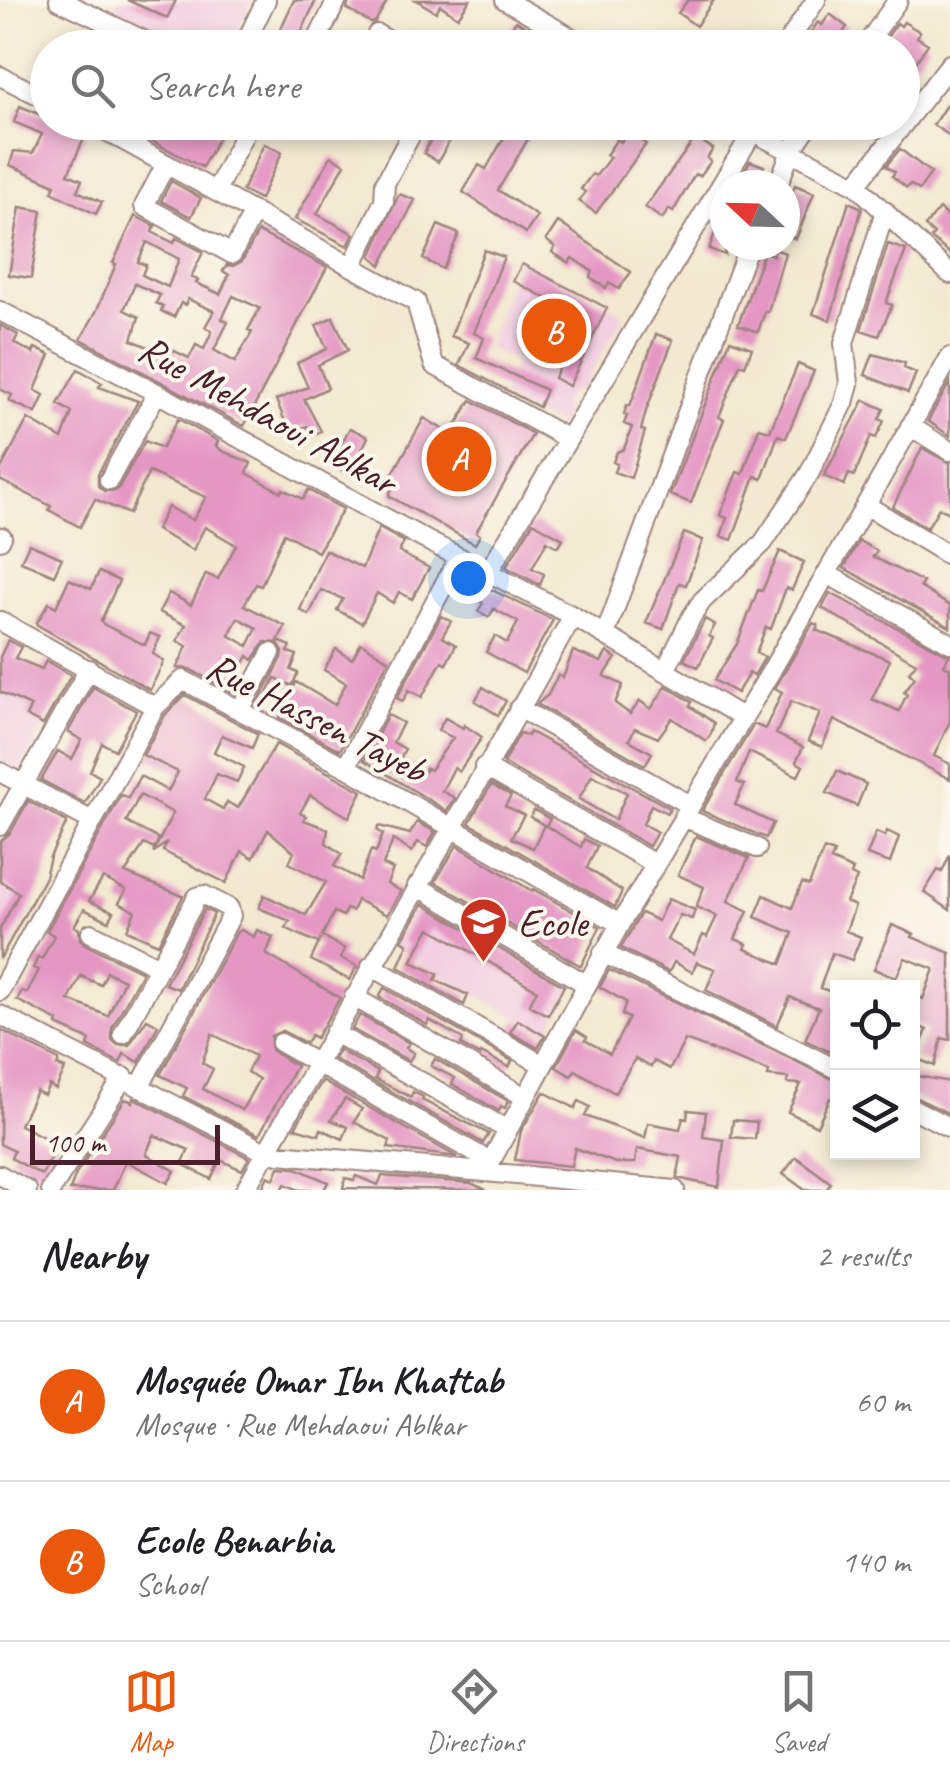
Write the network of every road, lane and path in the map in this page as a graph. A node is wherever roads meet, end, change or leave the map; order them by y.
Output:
1 (60, 0) edge
2 (266, 0) edge
3 (337, 0) edge
4 (505, 0) edge
5 (816, 0) edge
6 (898, 0) edge
7 (122, 30) edge
8 (252, 30) edge
9 (322, 30) edge
10 (543, 30) edge
11 (796, 30) edge
12 (877, 30) edge
13 (950, 64) edge
14 (0, 76) edge
15 (30, 91) edge
16 (920, 103) edge
17 (123, 140) edge
18 (241, 140) edge
19 (408, 140) edge
20 (748, 140) edge
21 (769, 140) edge
22 (799, 140) edge
23 (891, 140) edge
24 (791, 151) junction
25 (166, 164) junction
26 (784, 170) edge
27 (856, 186) junction
28 (216, 191) junction
29 (886, 211) junction
30 (254, 212) junction
31 (743, 260) edge
32 (352, 266) junction
33 (950, 274) edge
34 (0, 311) edge
35 (950, 357) edge
36 (157, 393) junction
37 (910, 426) junction
38 (568, 438) junction
39 (950, 451) edge
40 (109, 480) dead end
41 (866, 504) junction
42 (950, 556) edge
43 (459, 557) junction
44 (488, 572) junction
45 (827, 574) junction
46 (573, 616) junction
47 (0, 620) edge
48 (605, 634) junction
49 (950, 643) edge
50 (271, 653) dead end
51 (88, 669) junction
52 (665, 671) junction
53 (155, 707) junction
54 (519, 708) junction
55 (240, 710) junction
56 (742, 717) junction
57 (484, 767) junction
58 (346, 768) junction
59 (0, 772) edge
60 (24, 785) junction
61 (687, 811) junction
62 (92, 821) junction
63 (0, 826) edge
64 (450, 827) junction
65 (757, 848) dead end
66 (655, 864) junction
67 (417, 886) junction
68 (620, 924) junction
69 (91, 933) dead end
70 (604, 953) junction
71 (160, 966) junction
72 (371, 966) junction
73 (3, 980) edge
74 (586, 984) junction
75 (354, 997) junction
76 (0, 1015) edge
77 (334, 1032) junction
78 (123, 1034) dead end
79 (281, 1043) dead end
80 (317, 1064) junction
81 (543, 1065) junction
82 (830, 1066) edge
83 (132, 1082) junction
84 (525, 1097) junction
85 (920, 1112) edge
86 (948, 1127) edge
87 (508, 1130) junction
88 (266, 1153) junction
89 (488, 1167) junction
90 (0, 1175) edge
91 (27, 1190) edge
92 (52, 1190) edge
93 (245, 1190) edge
94 (672, 1190) edge

1 - 7 street
2 - 8 street
3 - 9 street
4 - 10 street
5 - 11 street
6 - 12 street
13 - 16 street
14 - 15 street
17 - 25 street
18 - 28 street
19 - 32 street
20 - 38 street
21 - 24 street
22 - 24 street
23 - 27 street
24 - 26 street
24 - 27 street
25 - 28 street
25 - 30 street
27 - 29 street
28 - 30 street
29 - 33 street
29 - 52 street
30 - 32 street
31 - 48 street
32 - 38 street
34 - 36 street, Rue Mehdaoui Ablkar
35 - 37 street
36 - 40 street
36 - 43 street, Rue Mehdaoui Ablkar
37 - 39 street
37 - 41 street
38 - 44 street
41 - 42 street
41 - 45 street
43 - 44 street, Rue Mehdaoui Ablkar
43 - 58 street
44 - 46 street, Rue Mehdaoui Ablkar
45 - 49 street
45 - 56 street
46 - 48 street, Rue Mehdaoui Ablkar
46 - 54 street
47 - 51 street, Rue Hassen Tayeb
48 - 52 street, Rue Mehdaoui Ablkar
50 - 55 street
51 - 53 street, Rue Hassen Tayeb
51 - 60 street
52 - 56 street, Rue Mehdaoui Ablkar
53 - 55 street, Rue Hassen Tayeb
53 - 62 street
54 - 57 street
54 - 61 street
55 - 58 street, Rue Hassen Tayeb
56 - 61 street
57 - 64 street
57 - 66 street
58 - 64 street, Rue Hassen Tayeb
59 - 60 street
60 - 62 street
60 - 63 street
61 - 65 street
61 - 66 street
62 - 73 street
64 - 67 street
64 - 68 street, Rue Hassen Tayeb
66 - 68 street
67 - 72 street
67 - 74 street
68 - 70 street
69 - 71 street
70 - 74 street
70 - 82 street
71 - 78 street
71 - 83 street
72 - 75 street
72 - 81 street
74 - 81 street
75 - 77 street
75 - 84 street
76 - 83 street
77 - 80 street
77 - 87 street
79 - 80 street
80 - 88 street
80 - 89 street
81 - 84 street
83 - 88 street
83 - 92 street
84 - 87 street
85 - 86 street
87 - 89 street
88 - 89 street
88 - 93 street
89 - 94 street
90 - 91 street

